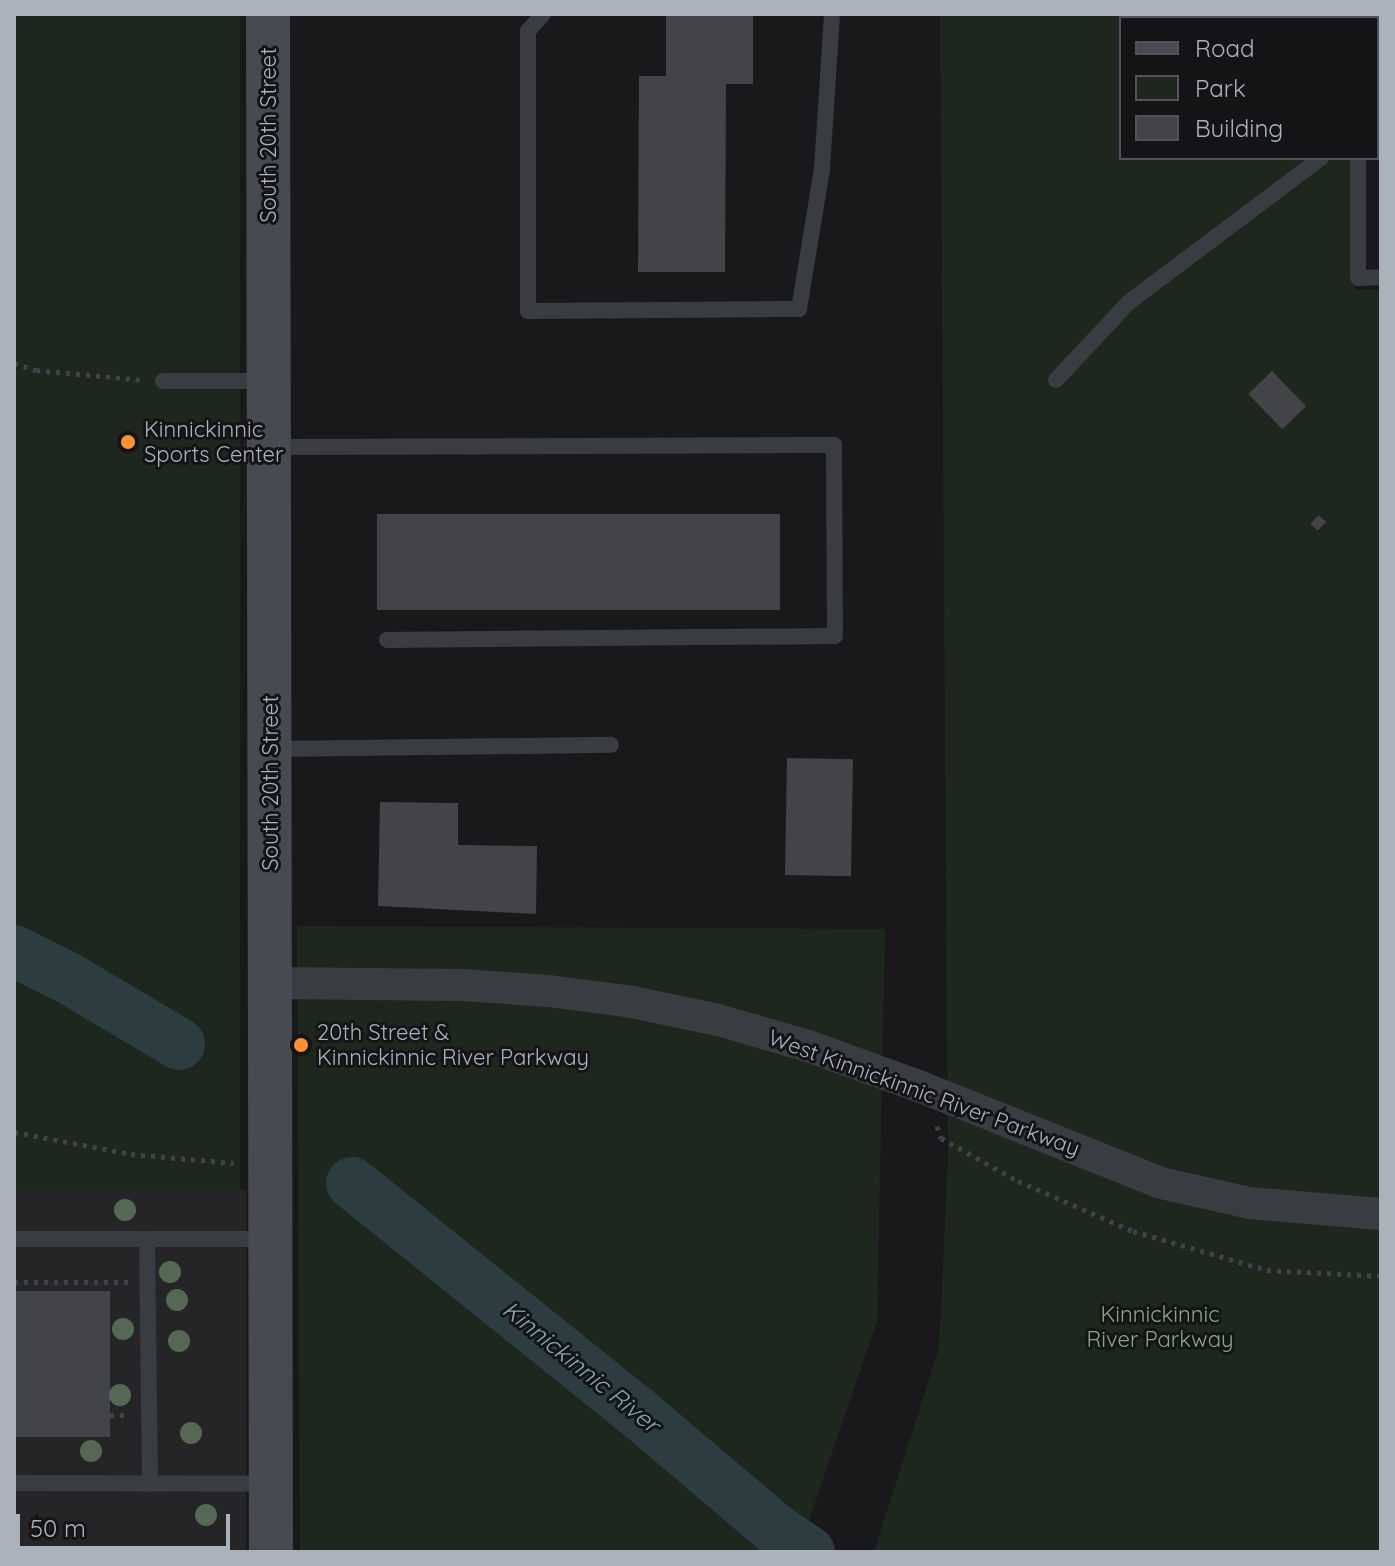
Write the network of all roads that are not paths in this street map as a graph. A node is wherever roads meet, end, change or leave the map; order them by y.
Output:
1 (268, 14) edge
2 (543, 14) edge
3 (832, 14) edge
4 (1318, 160) edge
5 (1358, 160) edge
6 (1381, 277) edge
7 (1056, 380) dead end
8 (163, 381) road end
9 (270, 381) junction
10 (270, 447) junction
11 (387, 640) dead end
12 (611, 745) dead end
13 (271, 749) junction
14 (271, 983) junction
15 (1381, 1214) edge
16 (14, 1239) edge
17 (147, 1239) junction
18 (268, 1239) junction
19 (14, 1483) edge
20 (150, 1484) junction
21 (271, 1484) junction
22 (271, 1552) edge

1 - 9 street, South 20th Street
2 - 3 lane
4 - 7 lane
5 - 6 lane
8 - 9 lane
9 - 10 street, South 20th Street
10 - 11 lane
10 - 13 street, South 20th Street
12 - 13 lane
13 - 14 street, South 20th Street
14 - 15 street, West Kinnickinnic River Parkway
14 - 18 street, South 20th Street
16 - 17 lane
17 - 18 lane
17 - 20 lane
18 - 21 street, South 20th Street
19 - 20 lane
20 - 21 lane
21 - 22 street, South 20th Street

